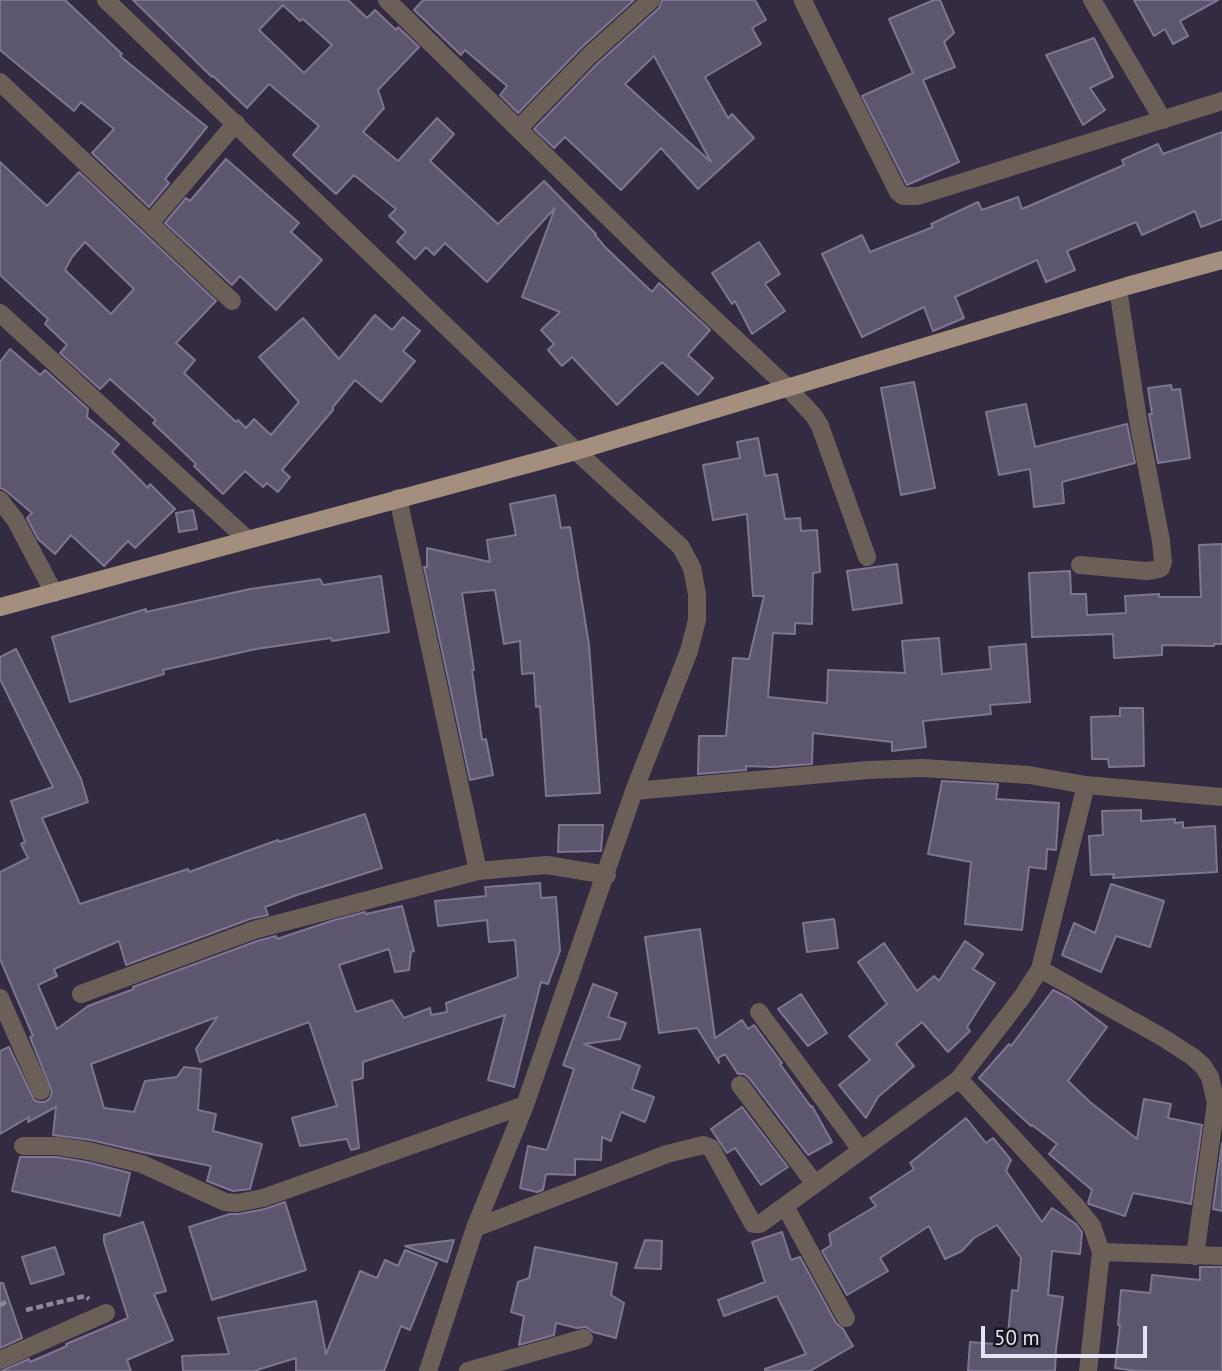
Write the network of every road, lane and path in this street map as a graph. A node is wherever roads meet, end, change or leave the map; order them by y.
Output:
1 (106, 0) edge
2 (651, 0) edge
3 (803, 0) edge
4 (1092, 0) edge
5 (400, 4) edge
6 (0, 82) edge
7 (1222, 101) edge
8 (1163, 120) junction
9 (236, 123) junction
10 (517, 129) junction
11 (150, 223) junction
12 (1222, 260) edge
13 (1118, 289) junction
14 (232, 301) dead end
15 (0, 313) edge
16 (788, 388) junction
17 (576, 451) junction
18 (398, 498) junction
19 (0, 500) edge
20 (248, 540) junction
21 (867, 557) dead end
22 (1080, 565) dead end
23 (54, 593) junction
24 (0, 607) edge
25 (1086, 785) junction
26 (635, 791) junction
27 (1222, 797) edge
28 (478, 871) junction
29 (607, 875) junction
30 (1040, 969) junction
31 (81, 994) dead end
32 (0, 998) edge
33 (759, 1012) dead end
34 (959, 1079) junction
35 (740, 1085) dead end
36 (41, 1091) dead end
37 (526, 1105) junction
38 (23, 1146) dead end
39 (862, 1150) junction
40 (815, 1184) junction
41 (785, 1206) junction
42 (475, 1228) junction
43 (1101, 1252) junction
44 (1195, 1256) junction
45 (1222, 1256) edge
46 (6, 1302) dead end
47 (0, 1305) edge
48 (26, 1310) dead end
49 (106, 1313) joint
50 (846, 1318) dead end
51 (584, 1338) dead end
52 (0, 1360) edge
53 (428, 1371) edge
54 (468, 1371) edge
55 (1088, 1371) edge

1 - 9 street
2 - 10 street
3 - 8 street
4 - 8 street
5 - 10 street
6 - 11 street
7 - 8 street
9 - 11 street
9 - 17 street
10 - 16 street
11 - 14 street
12 - 13 main road
13 - 16 main road
13 - 22 street
15 - 20 street
16 - 17 main road
16 - 21 street
17 - 18 main road
17 - 26 street
18 - 20 main road
18 - 28 street
19 - 23 street
20 - 23 main road
23 - 24 main road
25 - 26 street
25 - 27 street
25 - 30 street
26 - 29 street
28 - 29 street
28 - 31 street
29 - 37 street
30 - 34 street
30 - 44 street
32 - 36 street
33 - 39 street
34 - 39 street
34 - 43 street
35 - 40 street
37 - 38 street
37 - 42 street
39 - 40 street
40 - 41 street
41 - 42 street
41 - 50 street
42 - 53 street
43 - 44 street
43 - 55 street
44 - 45 street
46 - 47 path
48 - 49 path
49 - 52 street
51 - 54 street

